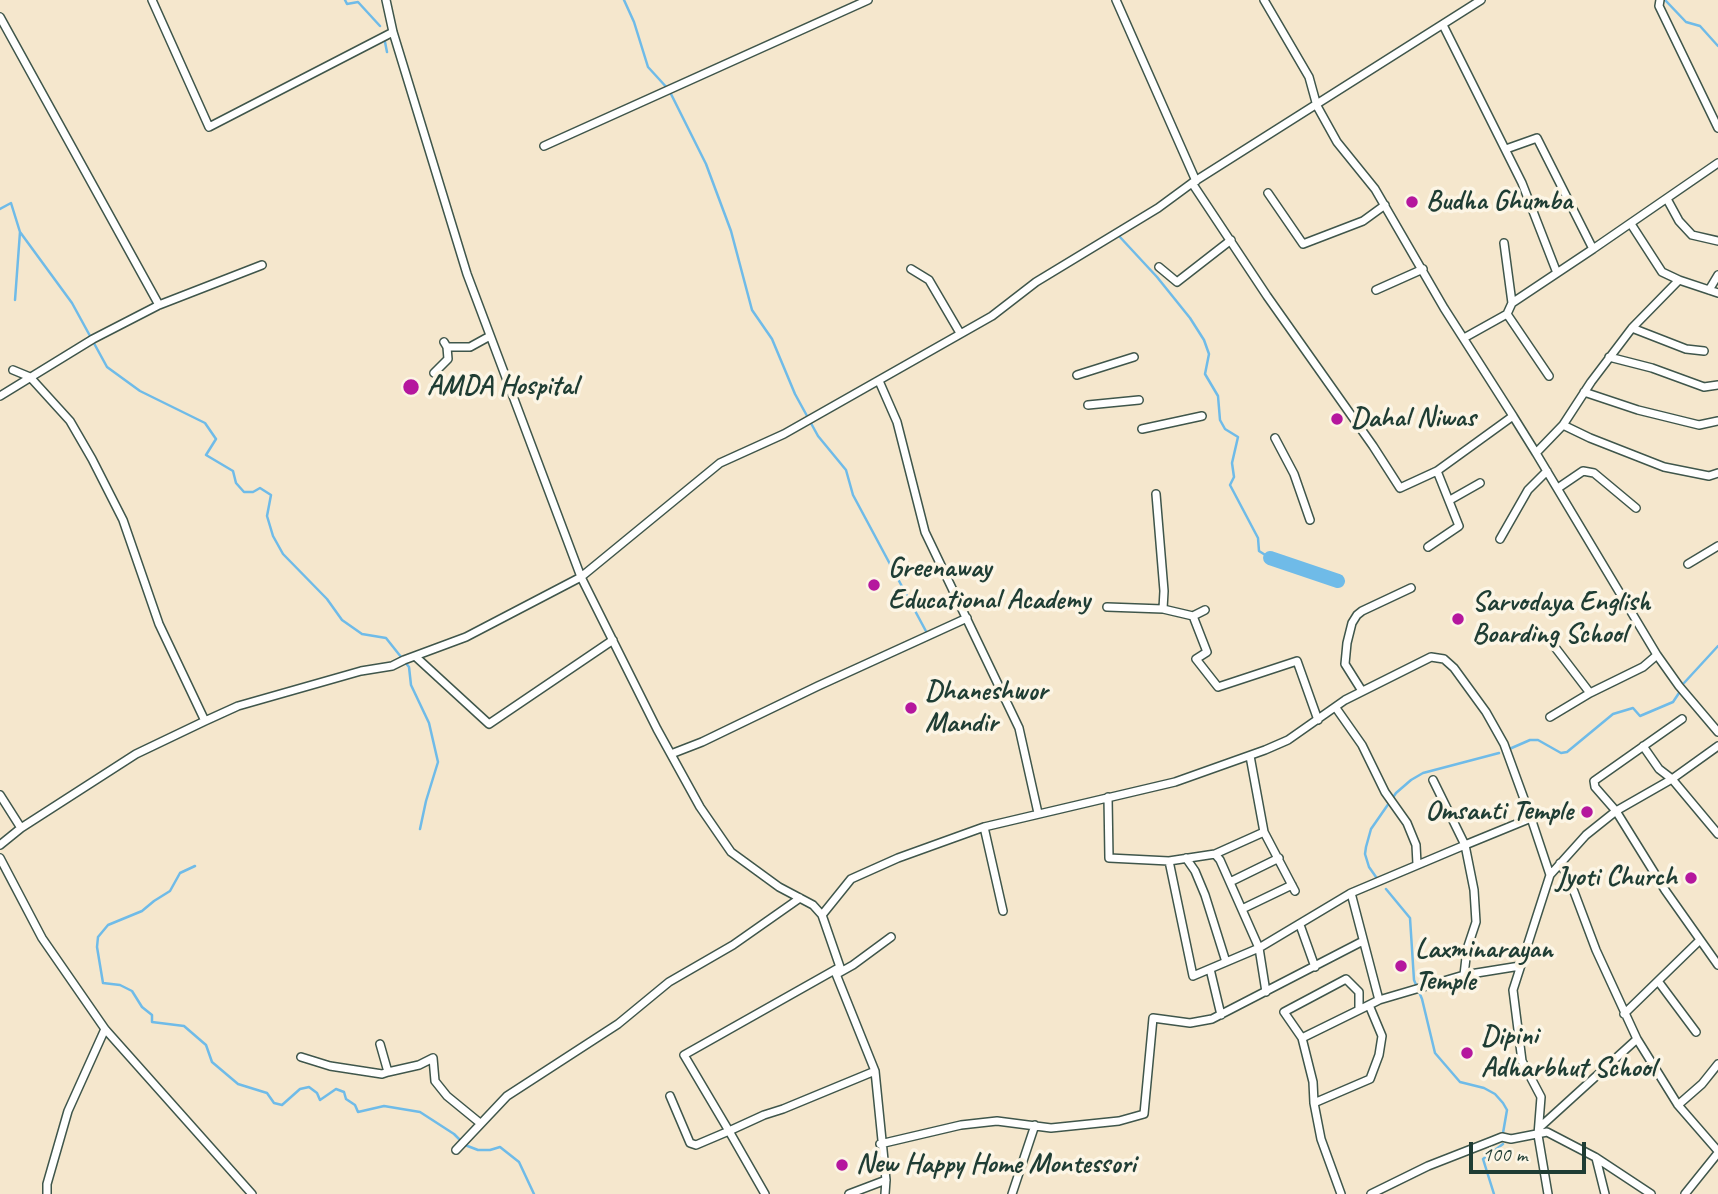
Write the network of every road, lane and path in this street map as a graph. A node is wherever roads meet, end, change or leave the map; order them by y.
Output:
1 (152, 0) edge
2 (386, 0) edge
3 (868, 0) edge
4 (1116, 0) edge
5 (1264, 0) edge
6 (1482, 0) edge
7 (1660, 0) edge
8 (0, 17) edge
9 (1443, 25) junction
10 (393, 32) junction
11 (1317, 106) junction
12 (1715, 117) edge
13 (1718, 128) edge
14 (544, 145) dead end
15 (1506, 149) junction
16 (1718, 163) edge
17 (1194, 182) junction
18 (1268, 193) dead end
19 (1667, 199) junction
20 (1385, 205) junction
21 (1631, 225) junction
22 (1231, 240) junction
23 (1718, 241) edge
24 (1504, 243) dead end
25 (1593, 249) junction
26 (262, 265) dead end
27 (1159, 267) dead end
28 (911, 269) dead end
29 (1423, 270) junction
30 (1558, 273) junction
31 (1718, 275) edge
32 (1679, 280) junction
33 (1376, 290) dead end
34 (1709, 290) junction
35 (1718, 293) edge
36 (1512, 303) junction
37 (159, 305) junction
38 (1507, 314) junction
39 (1632, 328) junction
40 (960, 333) junction
41 (490, 336) junction
42 (1464, 338) junction
43 (1704, 351) dead end
44 (1609, 356) junction
45 (1134, 357) dead end
46 (13, 370) dead end
47 (434, 373) dead end
48 (1077, 374) dead end
49 (1549, 376) dead end
50 (30, 377) junction
51 (879, 381) junction
52 (1718, 385) edge
53 (1584, 392) junction
54 (0, 396) edge
55 (1139, 400) dead end
56 (1088, 405) dead end
57 (1202, 416) dead end
58 (1513, 416) junction
59 (1718, 421) edge
60 (1563, 425) junction
61 (1142, 429) dead end
62 (1275, 438) dead end
63 (1536, 453) junction
64 (1437, 471) junction
65 (1547, 471) junction
66 (1718, 473) edge
67 (1480, 483) dead end
68 (1558, 488) junction
69 (1156, 494) dead end
70 (1450, 500) junction
71 (1636, 508) dead end
72 (1310, 520) dead end
73 (1500, 539) dead end
74 (1718, 546) edge
75 (1429, 547) dead end
76 (1688, 564) dead end
77 (581, 577) junction
78 (1411, 588) dead end
79 (1107, 607) dead end
80 (1163, 609) junction
81 (1205, 610) dead end
82 (1193, 616) junction
83 (967, 618) junction
84 (612, 640) junction
85 (1551, 642) dead end
86 (1657, 655) junction
87 (416, 657) junction
88 (1362, 691) junction
89 (1590, 693) junction
90 (1336, 708) junction
91 (1550, 717) dead end
92 (1682, 719) dead end
93 (1318, 720) junction
94 (205, 722) junction
95 (1718, 732) edge
96 (1643, 746) junction
97 (1718, 747) edge
98 (671, 754) junction
99 (1250, 756) junction
100 (1672, 779) junction
101 (1433, 780) dead end
102 (0, 795) edge
103 (1108, 797) junction
104 (1616, 811) junction
105 (1038, 813) junction
106 (1531, 818) junction
107 (984, 827) junction
108 (21, 828) junction
109 (1264, 832) junction
110 (1718, 834) edge
111 (0, 845) edge
112 (1465, 845) junction
113 (1215, 854) junction
114 (0, 858) edge
115 (1186, 858) junction
116 (1279, 858) junction
117 (1169, 861) junction
118 (1560, 863) junction
119 (1417, 864) junction
120 (1550, 875) junction
121 (1230, 882) junction
122 (1351, 893) junction
123 (800, 898) junction
124 (1242, 909) junction
125 (1003, 911) dead end
126 (822, 915) junction
127 (1300, 925) junction
128 (891, 937) dead end
129 (1700, 940) junction
130 (1363, 941) junction
131 (1259, 948) junction
132 (1226, 962) junction
133 (1718, 965) edge
134 (1520, 966) junction
135 (1315, 967) junction
136 (1210, 969) junction
137 (838, 971) junction
138 (1464, 975) junction
139 (1658, 981) junction
140 (1266, 992) junction
141 (1379, 1000) junction
142 (1369, 1005) junction
143 (1359, 1010) junction
144 (1624, 1014) junction
145 (1220, 1015) junction
146 (105, 1029) junction
147 (1696, 1032) dead end
148 (1302, 1038) junction
149 (1637, 1039) junction
150 (380, 1045) dead end
151 (301, 1056) dead end
152 (1718, 1064) edge
153 (874, 1071) junction
154 (388, 1072) junction
155 (670, 1096) dead end
156 (1314, 1104) junction
157 (1678, 1105) junction
158 (480, 1122) junction
159 (1035, 1125) junction
160 (729, 1131) junction
161 (1539, 1132) junction
162 (880, 1144) junction
163 (456, 1150) dead end
164 (1718, 1152) edge
165 (1595, 1157) junction
166 (886, 1181) junction
167 (47, 1194) edge
168 (252, 1194) edge
169 (765, 1194) edge
170 (849, 1194) edge
171 (885, 1194) edge
172 (1012, 1194) edge
173 (1341, 1194) edge
174 (1371, 1194) edge
175 (1548, 1194) edge
176 (1605, 1194) edge
177 (1651, 1194) edge
178 (1685, 1194) edge

1 - 10 street
2 - 10 street
3 - 14 street
4 - 17 street
5 - 11 street
6 - 9 street
7 - 12 street
8 - 37 street
9 - 11 street
9 - 15 street
10 - 41 street
11 - 17 street
11 - 20 street
12 - 13 street
15 - 25 street
15 - 30 street
16 - 19 street
17 - 22 street
17 - 40 street
18 - 20 street
19 - 21 street
19 - 23 street
20 - 29 street
21 - 25 street
21 - 32 street
22 - 27 street
22 - 64 street
24 - 36 street
25 - 30 street
26 - 37 street
28 - 40 street
29 - 33 street
29 - 42 street
30 - 36 street
31 - 34 street
32 - 34 street
32 - 39 street
34 - 35 street
36 - 38 street
37 - 50 street
38 - 42 street
38 - 49 street
39 - 43 street
39 - 44 street
40 - 51 street
41 - 47 street
41 - 77 street
42 - 58 street
44 - 52 street
44 - 53 street
45 - 48 street
46 - 50 street
50 - 54 street
50 - 94 street
51 - 77 street
51 - 83 street
53 - 59 street
53 - 60 street
55 - 56 street
57 - 61 street
58 - 63 street
58 - 64 street
60 - 63 street
60 - 66 street
62 - 72 street
63 - 65 street
64 - 70 street
65 - 68 street
65 - 73 street
67 - 70 street
68 - 71 street
68 - 86 street
69 - 80 street
70 - 75 street
74 - 76 street
77 - 84 street
77 - 87 street
78 - 88 street
79 - 80 street
80 - 82 street
81 - 82 street
82 - 93 street
83 - 98 street
83 - 105 street
84 - 87 street
84 - 98 street
85 - 89 street
86 - 89 street
86 - 95 street
87 - 94 street
88 - 90 street
88 - 106 street
89 - 91 street
90 - 93 street
90 - 119 street
92 - 96 street
93 - 99 street
94 - 108 street
96 - 100 street
96 - 104 street
97 - 100 street
98 - 123 street
99 - 103 street
99 - 109 street
100 - 104 street
100 - 110 street
101 - 112 street
102 - 108 street
103 - 105 street
103 - 117 street
104 - 118 street
104 - 129 street
105 - 107 street
106 - 112 street
106 - 120 street
107 - 125 street
107 - 126 street
108 - 111 street
109 - 113 street
109 - 116 street
112 - 119 street
112 - 138 street
113 - 115 street
113 - 121 street
114 - 146 street
115 - 117 street
115 - 132 street
116 - 121 street
116 - 124 street
117 - 136 street
118 - 120 street
118 - 144 street
119 - 122 street
120 - 134 street
121 - 124 street
122 - 127 street
122 - 130 street
123 - 126 street
123 - 158 street
124 - 131 street
126 - 137 street
127 - 131 street
127 - 135 street
128 - 137 street
129 - 133 street
129 - 139 street
130 - 135 street
130 - 141 street
131 - 132 street
131 - 140 street
132 - 136 street
134 - 138 street
134 - 161 street
135 - 140 street
136 - 145 street
137 - 153 street
137 - 160 street
138 - 141 street
139 - 144 street
139 - 147 street
140 - 145 street
141 - 142 street
142 - 143 street
142 - 156 street
143 - 148 street
143 - 148 street
144 - 149 street
145 - 159 street
146 - 167 street
146 - 168 street
148 - 156 street
149 - 157 street
149 - 161 street
150 - 154 street
151 - 154 street
152 - 157 street
153 - 160 street
153 - 162 street
154 - 158 street
155 - 160 street
156 - 173 street
157 - 164 street
158 - 163 street
159 - 162 street
159 - 172 street
160 - 169 street
161 - 165 street
161 - 174 street
161 - 175 street
162 - 166 street
164 - 178 street
165 - 176 street
165 - 177 street
166 - 170 street
166 - 171 street

